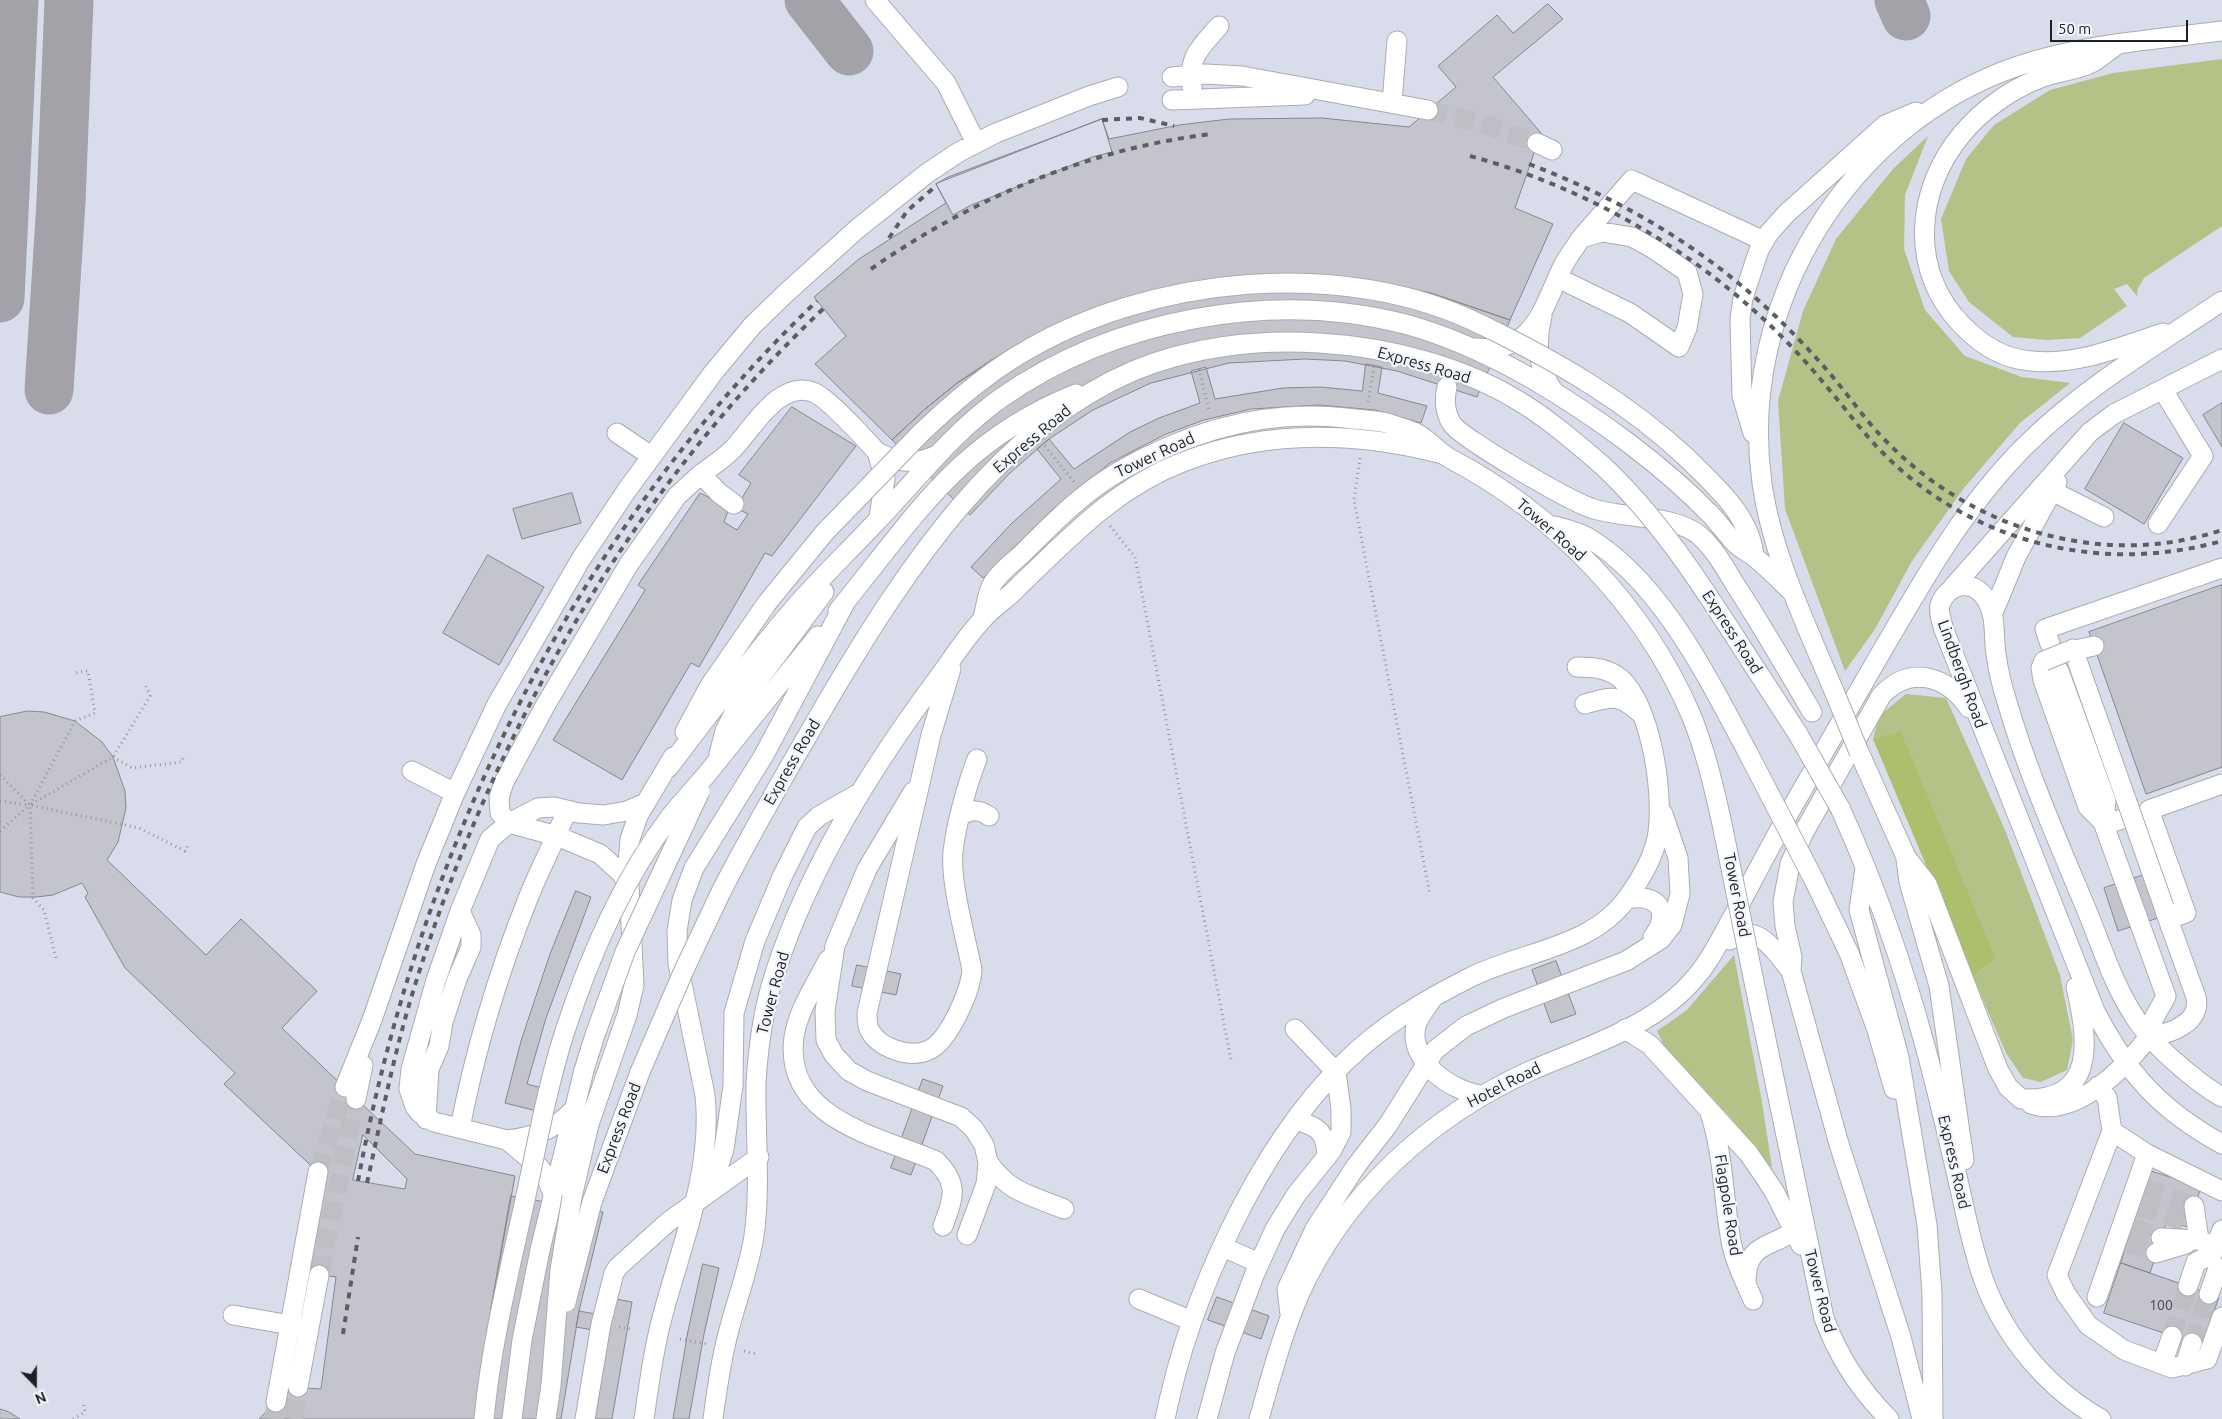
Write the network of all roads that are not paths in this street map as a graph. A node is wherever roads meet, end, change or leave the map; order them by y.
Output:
1 (875, 0) edge
2 (1219, 26) dead end
3 (2222, 31) edge
4 (1396, 41) dead end
5 (2117, 45) junction
6 (1181, 76) junction
7 (1118, 87) dead end
8 (1336, 94) junction
9 (1193, 98) junction
10 (1172, 100) dead end
11 (1945, 100) junction
12 (1392, 102) junction
13 (1428, 110) tunnel mouth
14 (976, 143) junction
15 (1581, 238) junction
16 (1764, 241) junction
17 (1558, 278) junction
18 (2222, 301) edge
19 (1542, 315) junction
20 (2185, 326) junction
21 (1505, 356) junction
22 (2222, 359) edge
23 (1135, 370) junction
24 (1447, 388) dead end
25 (2163, 390) junction
26 (1554, 392) junction
27 (1364, 430) junction
28 (617, 434) dead end
29 (1758, 450) junction
30 (877, 452) junction
31 (938, 454) junction
32 (2072, 454) junction
33 (652, 456) junction
34 (702, 474) junction
35 (2052, 491) junction
36 (734, 504) dead end
37 (2104, 517) dead end
38 (878, 520) junction
39 (1542, 521) junction
40 (2158, 524) dead end
41 (1754, 556) junction
42 (2222, 568) edge
43 (1953, 587) junction
44 (1794, 593) junction
45 (846, 601) junction
46 (1993, 613) junction
47 (983, 618) junction
48 (2094, 646) dead end
49 (2058, 655) junction
50 (955, 656) junction
51 (1576, 666) dead end
52 (1584, 704) dead end
53 (1812, 712) dead end
54 (1641, 715) junction
55 (1981, 726) junction
56 (977, 759) dead end
57 (712, 767) junction
58 (668, 768) junction
59 (412, 771) dead end
60 (922, 778) junction
61 (2222, 784) edge
62 (864, 790) junction
63 (455, 793) junction
64 (646, 803) junction
65 (1661, 808) junction
66 (567, 810) junction
67 (2135, 811) junction
68 (962, 814) junction
69 (989, 816) dead end
70 (509, 824) junction
71 (2104, 824) junction
72 (557, 836) junction
73 (1906, 857) junction
74 (1866, 868) junction
75 (630, 888) junction
76 (1627, 899) junction
77 (460, 911) junction
78 (2064, 934) junction
79 (835, 946) junction
80 (1642, 949) junction
81 (1710, 957) junction
82 (1791, 971) junction
83 (1434, 995) junction
84 (448, 1006) junction
85 (422, 1024) junction
86 (1295, 1029) dead end
87 (1626, 1029) junction
88 (2150, 1036) junction
89 (1426, 1063) junction
90 (2125, 1063) junction
91 (1336, 1072) junction
92 (2098, 1086) junction
93 (350, 1093) tunnel mouth
94 (1481, 1095) junction
95 (2222, 1098) edge
96 (2021, 1099) junction
97 (574, 1109) junction
98 (1709, 1109) junction
99 (426, 1119) junction
100 (1296, 1120) junction
101 (460, 1128) junction
102 (2112, 1131) junction
103 (507, 1140) junction
104 (2222, 1144) edge
105 (2147, 1154) junction
106 (758, 1157) junction
107 (1327, 1157) junction
108 (988, 1162) junction
109 (318, 1172) tunnel mouth
110 (1922, 1189) junction
111 (2222, 1191) edge
112 (562, 1195) junction
113 (696, 1203) junction
114 (1064, 1208) dead end
115 (1801, 1210) junction
116 (943, 1226) dead end
117 (1794, 1229) junction
118 (967, 1235) dead end
119 (2208, 1241) edge
120 (2159, 1246) tunnel mouth
121 (1223, 1247) junction
122 (1975, 1250) junction
123 (1259, 1264) junction
124 (1813, 1271) junction
125 (319, 1274) tunnel mouth
126 (2188, 1286) tunnel mouth
127 (2209, 1294) tunnel mouth
128 (2097, 1296) dead end
129 (1139, 1299) dead end
130 (233, 1315) dead end
131 (2222, 1317) edge
132 (1290, 1320) junction
133 (1192, 1321) junction
134 (290, 1324) junction
135 (308, 1328) junction
136 (2172, 1336) tunnel mouth
137 (2192, 1343) tunnel mouth
138 (2162, 1364) junction
139 (2185, 1366) junction
140 (551, 1386) junction
141 (298, 1387) tunnel mouth
142 (276, 1402) tunnel mouth
143 (1927, 1412) edge
144 (484, 1419) edge
145 (512, 1419) edge
146 (546, 1419) edge
147 (585, 1419) edge
148 (644, 1419) edge
149 (713, 1419) edge
150 (1165, 1419) edge
151 (1207, 1419) edge
152 (1259, 1419) edge
153 (1889, 1419) edge
154 (2101, 1419) edge

1 - 14 street
2 - 6 street
3 - 5 street
4 - 12 street
5 - 11 street
5 - 20 street
6 - 8 street
6 - 9 street
7 - 14 street
8 - 9 street
8 - 12 street
9 - 10 street
11 - 16 street
11 - 29 street
12 - 13 street
14 - 33 street
15 - 16 street
15 - 17 street
15 - 17 street
16 - 29 street
17 - 19 street
18 - 20 street, Hotel Road
19 - 21 street
19 - 26 street
20 - 81 street, Hotel Road
21 - 26 street
21 - 31 street
22 - 25 street
23 - 45 street
23 - 74 street, Express Road, bridge
23 - 140 street, Express Road, bridge
24 - 53 street
25 - 32 street
25 - 40 street
26 - 41 street
27 - 39 street, Tower Road
27 - 47 street, Tower Road
27 - 47 street, Tower Road
28 - 33 street
29 - 44 street
30 - 31 street
30 - 34 street
30 - 38 street
31 - 38 street
32 - 35 street
32 - 43 street
33 - 63 street
34 - 36 street
34 - 70 street
35 - 37 street
35 - 46 street
38 - 57 street
38 - 58 street
39 - 110 street, bridge
39 - 115 street, Tower Road, bridge
41 - 44 street
41 - 58 street, bridge
42 - 49 street
43 - 46 street, Lindbergh Road
43 - 55 street, Lindbergh Road
44 - 73 street, bridge
45 - 57 street
45 - 113 street
46 - 88 street, Lindbergh Road
47 - 50 street, Tower Road
48 - 49 street
49 - 67 street
49 - 71 street
50 - 60 street
50 - 62 street, Tower Road
51 - 54 street
52 - 54 street
54 - 65 street
55 - 78 street, Lindbergh Road
55 - 82 street
56 - 68 street
57 - 97 street, bridge
57 - 144 street, bridge
58 - 64 street
59 - 63 street
60 - 68 street
60 - 79 street
61 - 67 street
62 - 106 street, Tower Road
62 - 113 street
63 - 93 street
64 - 66 street
64 - 75 street
65 - 76 street
65 - 80 street
66 - 70 street
66 - 72 street
67 - 71 street
67 - 88 street, bridge
68 - 69 street
70 - 72 street
70 - 77 street
71 - 88 street
72 - 75 street
72 - 101 street
73 - 96 street
73 - 122 street
74 - 110 street, Express Road
74 - 122 street, Express Road
75 - 112 street
76 - 80 street
76 - 83 street
77 - 84 street
77 - 85 street
78 - 90 street, Lindbergh Road
78 - 96 street
79 - 108 street
79 - 116 street
80 - 89 street
81 - 82 street
81 - 87 street, Hotel Road
82 - 143 street
83 - 89 street
83 - 91 street
84 - 85 street
84 - 99 street
85 - 99 street
86 - 91 street
87 - 94 street, Hotel Road
87 - 98 street
88 - 90 street
88 - 95 street, Lindbergh Road
89 - 94 street
89 - 132 street
90 - 92 street
90 - 104 street, Lindbergh Road
91 - 100 street
91 - 107 street
92 - 96 street
92 - 102 street
94 - 132 street, Hotel Road
97 - 103 street
97 - 112 street
98 - 117 street
98 - 117 street, Flagpole Road
99 - 101 street
100 - 107 street
100 - 121 street
101 - 103 street
102 - 105 street
102 - 138 street
103 - 112 street
105 - 111 street
105 - 128 street
106 - 113 street
106 - 149 street, Tower Road
107 - 123 street
108 - 114 street
108 - 118 street
109 - 134 street
110 - 143 street, Express Road
112 - 140 street, bridge
112 - 145 street, bridge
113 - 147 street
113 - 148 street
115 - 117 street
115 - 124 street, Tower Road
117 - 124 street
119 - 120 street
119 - 126 street
119 - 127 street
121 - 123 street
121 - 133 street
122 - 154 street, Express Road
123 - 151 street
124 - 153 street, Tower Road
125 - 135 street
129 - 133 street
130 - 134 street
131 - 139 street
132 - 152 street, Hotel Road
133 - 150 street
134 - 135 street
134 - 142 street
135 - 141 street
136 - 138 street
137 - 139 street
138 - 139 street
140 - 146 street, Express Road

